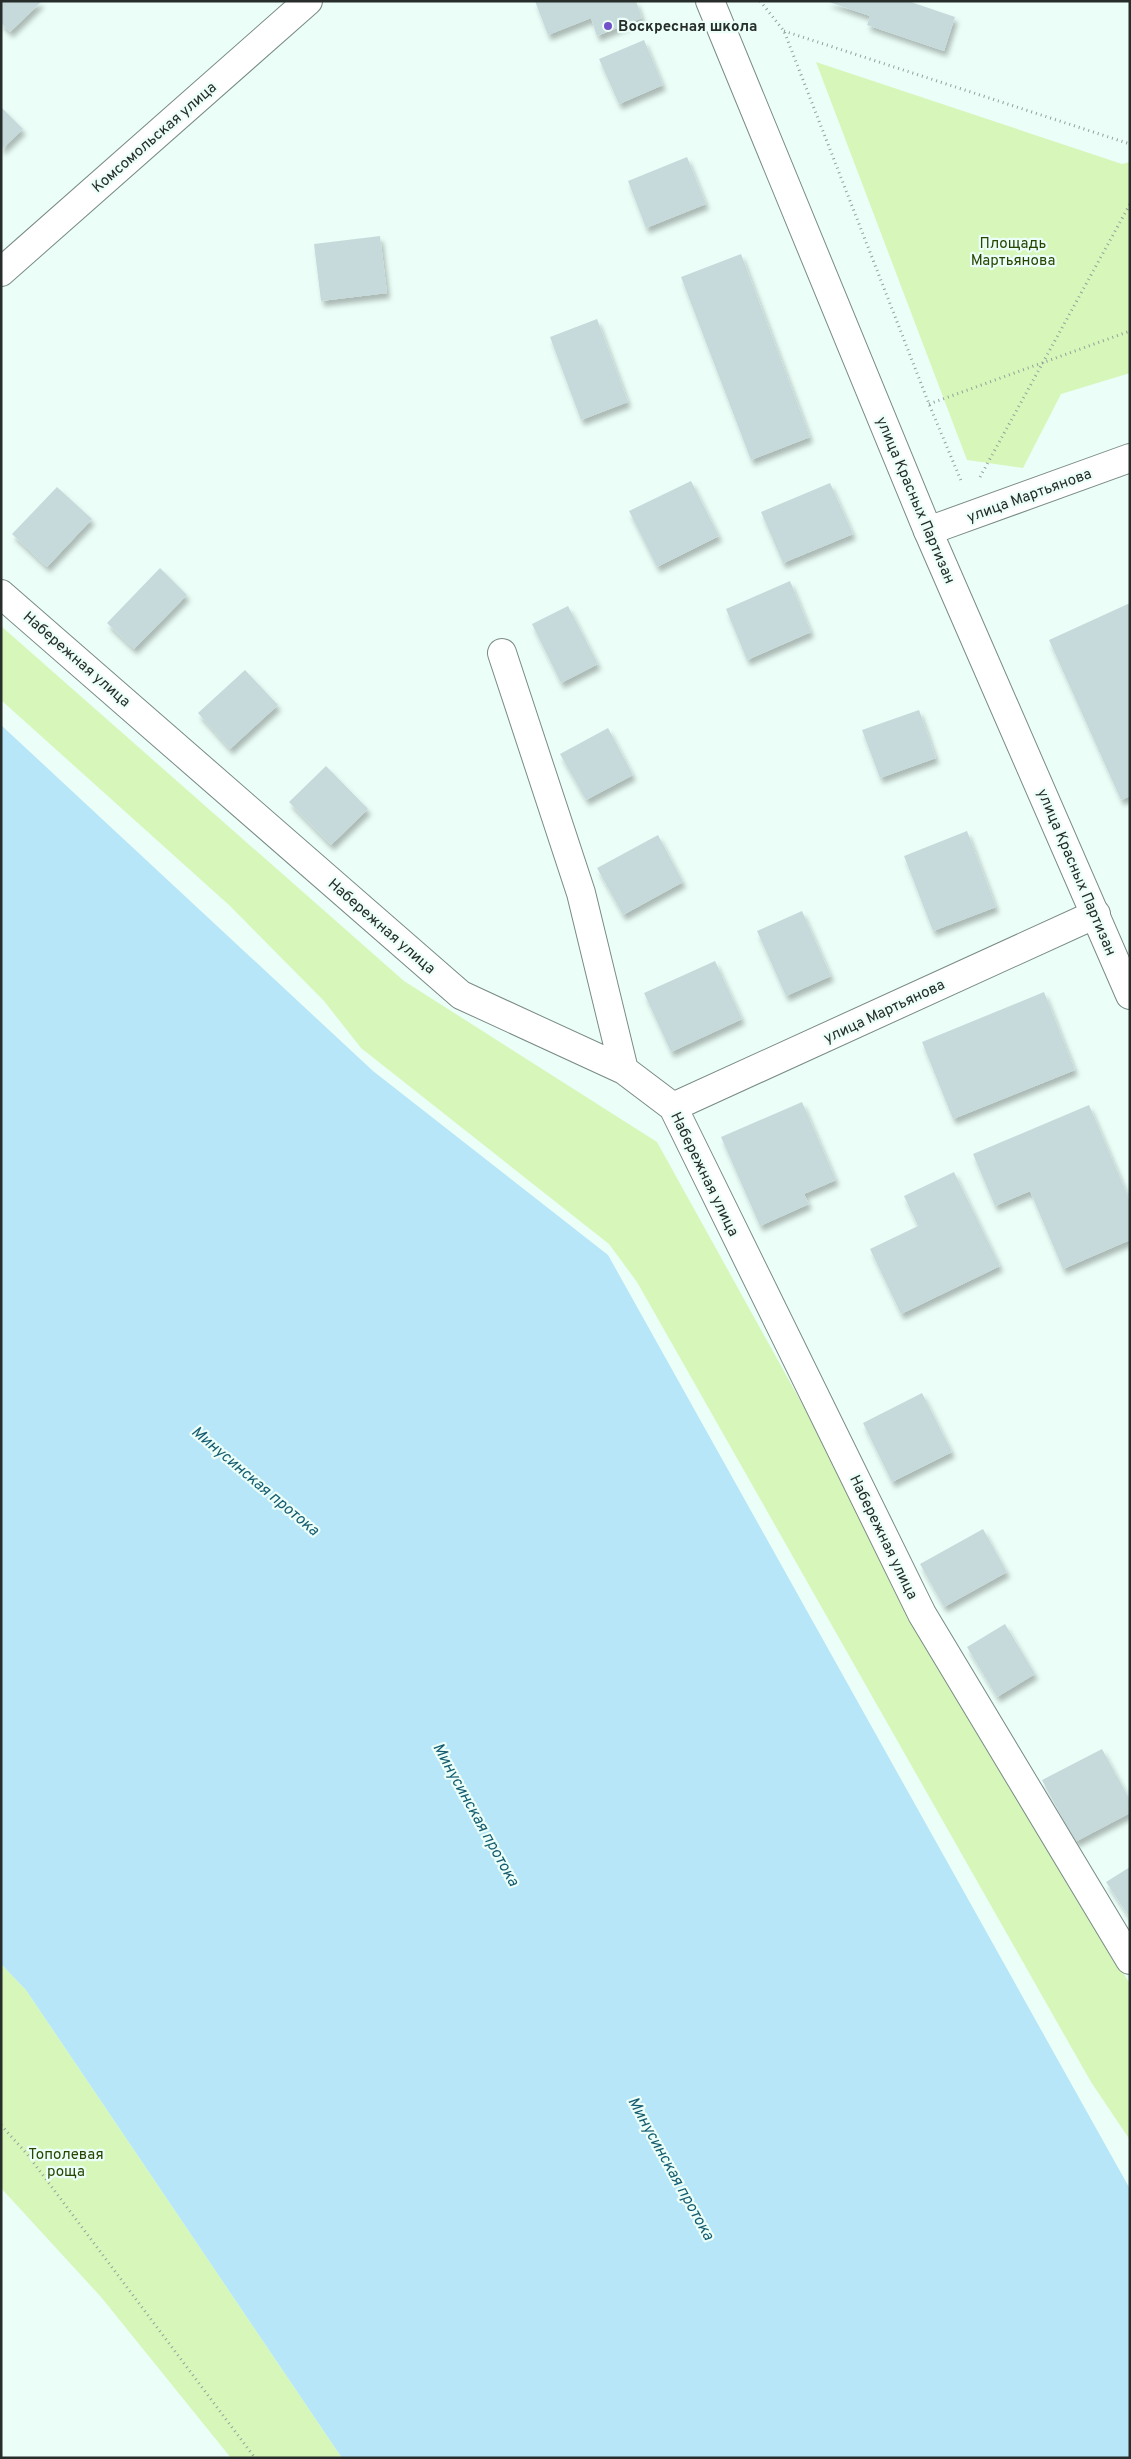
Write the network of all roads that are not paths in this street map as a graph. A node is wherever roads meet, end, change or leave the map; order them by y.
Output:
1 (308, 1) edge
2 (710, 1) edge
3 (1, 272) edge
4 (1130, 458) edge
5 (928, 531) junction
6 (1, 594) edge
7 (502, 653) dead end
8 (1096, 914) junction
9 (1130, 995) edge
10 (624, 1070) junction
11 (673, 1107) junction
12 (1130, 1960) edge

1 - 3 street, Комсомольская улица
2 - 5 street, улица Красных Партизан
4 - 5 street, улица Мартьянова
5 - 8 street, улица Красных Партизан
6 - 10 street, Набережная улица
7 - 10 street
8 - 9 street, улица Красных Партизан
8 - 11 street, улица Мартьянова
10 - 11 street, Набережная улица
11 - 12 street, Набережная улица

